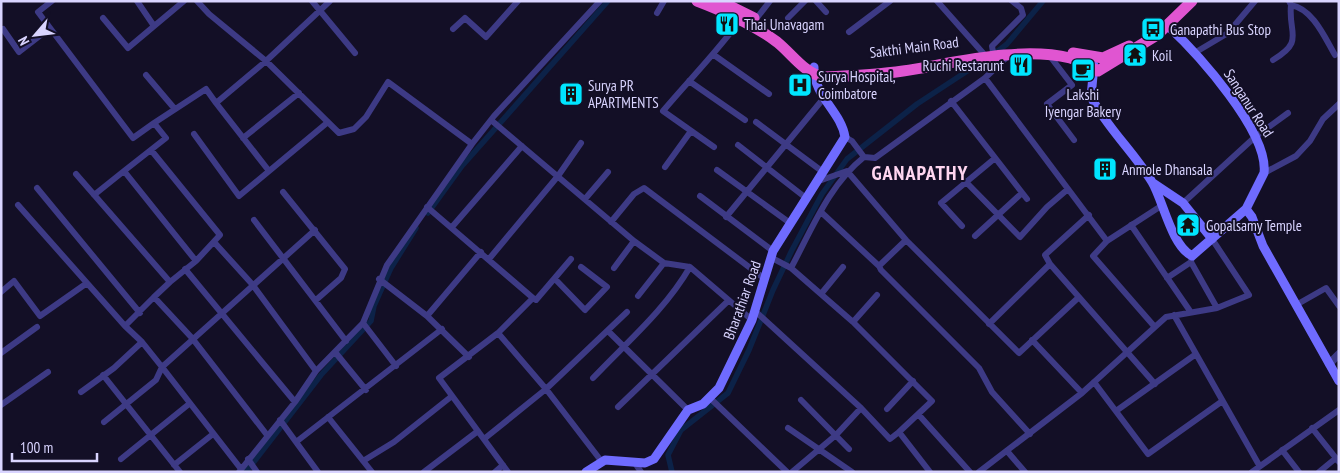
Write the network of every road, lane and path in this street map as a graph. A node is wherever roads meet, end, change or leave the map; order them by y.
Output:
1 (52, 1) edge
2 (136, 1) edge
3 (184, 1) edge
4 (197, 1) edge
5 (312, 1) edge
6 (330, 1) edge
7 (518, 1) edge
8 (600, 1) edge
9 (664, 1) edge
10 (697, 1) edge
11 (720, 1) edge
12 (770, 1) edge
13 (805, 1) edge
14 (816, 1) edge
15 (890, 1) edge
16 (938, 1) edge
17 (1012, 1) edge
18 (1184, 1) edge
19 (1192, 1) edge
20 (1255, 1) edge
21 (1290, 3) edge
22 (322, 10) junction
23 (826, 12) dead end
24 (657, 13) dead end
25 (103, 18) dead end
26 (788, 18) dead end
27 (741, 19) junction
28 (756, 19) junction
29 (154, 26) junction
30 (1168, 26) junction
31 (50, 28) junction
32 (3, 29) dead end
33 (453, 29) dead end
34 (849, 32) dead end
35 (1131, 49) junction
36 (1196, 52) junction
37 (355, 53) dead end
38 (998, 53) junction
39 (714, 55) junction
40 (1049, 55) junction
41 (1335, 55) dead end
42 (1095, 57) junction
43 (1273, 60) dead end
44 (266, 61) junction
45 (1094, 69) junction
46 (814, 71) junction
47 (146, 75) dead end
48 (985, 78) junction
49 (688, 81) junction
50 (299, 93) junction
51 (769, 94) dead end
52 (823, 99) junction
53 (951, 101) junction
54 (216, 104) junction
55 (1339, 104) edge
56 (174, 108) junction
57 (1288, 114) dead end
58 (744, 120) dead end
59 (491, 121) junction
60 (154, 122) junction
61 (328, 122) junction
62 (756, 122) dead end
63 (691, 131) junction
64 (194, 134) dead end
65 (1255, 137) junction
66 (243, 138) junction
67 (848, 139) junction
68 (1074, 140) dead end
69 (581, 143) dead end
70 (472, 144) junction
71 (785, 144) junction
72 (522, 146) junction
73 (738, 146) dead end
74 (714, 147) dead end
75 (151, 150) junction
76 (864, 157) junction
77 (994, 159) junction
78 (767, 166) junction
79 (665, 167) dead end
80 (717, 170) dead end
81 (124, 171) junction
82 (269, 171) junction
83 (846, 171) junction
84 (608, 172) dead end
85 (823, 172) junction
86 (1264, 173) junction
87 (76, 174) dead end
88 (558, 176) junction
89 (966, 181) junction
90 (816, 182) junction
91 (1152, 182) junction
92 (37, 188) dead end
93 (1068, 188) junction
94 (284, 192) dead end
95 (747, 192) junction
96 (1022, 193) junction
97 (94, 195) junction
98 (700, 196) dead end
99 (806, 198) junction
100 (585, 200) junction
101 (1027, 200) dead end
102 (1184, 203) junction
103 (18, 205) dead end
104 (1161, 206) junction
105 (427, 207) junction
106 (1246, 210) junction
107 (821, 212) junction
108 (1000, 214) junction
109 (1089, 215) junction
110 (726, 217) junction
111 (254, 220) dead end
112 (611, 222) junction
113 (790, 222) junction
114 (1131, 225) junction
115 (962, 226) dead end
116 (452, 227) junction
117 (315, 230) junction
118 (975, 236) dead end
119 (1212, 239) junction
120 (906, 240) junction
121 (634, 241) junction
122 (1107, 241) junction
123 (214, 242) junction
124 (481, 252) junction
125 (773, 256) junction
126 (283, 259) junction
127 (489, 259) junction
128 (571, 259) dead end
129 (1191, 259) junction
130 (196, 261) junction
131 (664, 264) junction
132 (1050, 264) junction
133 (879, 266) junction
134 (581, 267) dead end
135 (842, 267) dead end
136 (614, 268) dead end
137 (690, 268) junction
138 (790, 268) junction
139 (185, 269) junction
140 (1167, 278) junction
141 (380, 279) junction
142 (555, 279) junction
143 (765, 279) junction
144 (170, 282) junction
145 (87, 283) junction
146 (252, 284) junction
147 (1, 292) edge
148 (821, 294) junction
149 (877, 295) dead end
150 (638, 296) dead end
151 (154, 297) junction
152 (1079, 297) junction
153 (533, 298) junction
154 (316, 300) junction
155 (728, 301) junction
156 (1296, 305) junction
157 (1339, 306) edge
158 (1217, 308) junction
159 (1190, 311) junction
160 (140, 312) junction
161 (627, 312) dead end
162 (220, 313) junction
163 (754, 314) junction
164 (1174, 315) junction
165 (427, 316) junction
166 (853, 322) junction
167 (364, 323) junction
168 (989, 324) junction
169 (125, 326) junction
170 (1154, 326) junction
171 (37, 327) dead end
172 (442, 329) junction
173 (608, 331) junction
174 (498, 333) junction
175 (192, 338) junction
176 (1032, 340) junction
177 (346, 341) junction
178 (142, 342) junction
179 (624, 345) junction
180 (1128, 350) junction
181 (1, 353) edge
182 (335, 353) junction
183 (1196, 354) junction
184 (1339, 354) edge
185 (469, 357) junction
186 (1328, 364) junction
187 (396, 366) junction
188 (162, 367) junction
189 (316, 371) junction
190 (48, 372) dead end
191 (653, 374) junction
192 (103, 375) junction
193 (593, 378) dead end
194 (913, 381) junction
195 (1339, 381) edge
196 (1094, 382) junction
197 (1155, 384) junction
198 (546, 389) junction
199 (366, 390) junction
200 (81, 392) dead end
201 (1082, 393) junction
202 (452, 396) junction
203 (711, 399) junction
204 (801, 400) dead end
205 (295, 402) junction
206 (1221, 402) junction
207 (127, 404) junction
208 (189, 404) junction
209 (1, 405) edge
210 (618, 407) dead end
211 (861, 408) junction
212 (887, 408) dead end
213 (688, 410) junction
214 (1339, 410) edge
215 (1116, 411) junction
216 (918, 414) junction
217 (328, 417) junction
218 (280, 420) junction
219 (104, 422) dead end
220 (788, 428) dead end
221 (1312, 428) junction
222 (478, 431) junction
223 (899, 432) junction
224 (150, 434) junction
225 (214, 434) junction
226 (1030, 434) junction
227 (267, 435) junction
228 (836, 435) junction
229 (484, 439) junction
230 (296, 442) junction
231 (849, 448) dead end
232 (819, 450) junction
233 (1282, 450) junction
234 (1007, 451) junction
235 (121, 459) dead end
236 (248, 459) junction
237 (1338, 460) edge
238 (363, 461) junction
239 (602, 462) junction
240 (635, 463) junction
241 (174, 465) junction
242 (504, 465) junction
243 (240, 470) edge
244 (1256, 470) edge
245 (257, 471) edge
246 (180, 472) edge
247 (318, 472) edge
248 (372, 472) edge
249 (424, 472) edge
250 (496, 472) edge
251 (508, 472) edge
252 (586, 472) edge
253 (641, 472) edge
254 (787, 472) edge
255 (792, 472) edge
256 (852, 472) edge
257 (930, 472) edge
258 (970, 472) edge
259 (979, 472) edge
260 (1025, 472) edge
261 (1299, 472) edge
262 (1319, 472) edge

1 - 31 street
2 - 29 street
3 - 29 street
4 - 44 street
5 - 22 street
6 - 22 street
7 - 33 street
8 - 59 street
9 - 24 street
10 - 27 highway
11 - 28 highway
12 - 28 street
13 - 26 street
14 - 23 street
15 - 34 street
16 - 38 street
17 - 38 street
18 - 35 highway
19 - 30 highway
20 - 36 street
21 - 41 street
21 - 43 street
22 - 37 street
22 - 44 street
25 - 29 street
27 - 39 street
27 - 46 highway
28 - 46 highway
30 - 35 highway
30 - 36 main road, Sanganur Road
31 - 32 street
31 - 60 street
35 - 42 highway, Sakthi Main Road
35 - 45 highway
36 - 65 main road, Sanganur Road
38 - 40 highway
38 - 42 highway, Sakthi Main Road
38 - 46 highway, Sakthi Main Road
38 - 46 highway
38 - 48 street
39 - 49 street
39 - 51 street
40 - 45 highway
40 - 68 street
42 - 45 main road
44 - 50 street
44 - 54 street
45 - 91 main road
46 - 52 main road
47 - 56 street
48 - 53 street
48 - 93 street
49 - 58 street
49 - 63 street
50 - 61 street
50 - 66 street
52 - 67 main road
52 - 71 street
53 - 76 street
53 - 77 street
54 - 56 street
54 - 66 street
55 - 86 street
56 - 60 street
57 - 65 street
59 - 70 street
59 - 72 street
60 - 75 street
61 - 70 street
61 - 82 street
62 - 71 street
63 - 74 street
63 - 79 street
64 - 82 street
65 - 86 main road, Sanganur Road
65 - 102 street
66 - 82 street
67 - 76 street
67 - 85 main road, Bharathiar Road
69 - 88 street
70 - 105 street
71 - 78 street
71 - 85 street
72 - 88 street
72 - 116 street
73 - 78 street
75 - 81 street
75 - 123 street
76 - 83 street
77 - 89 street
77 - 96 street
78 - 95 street
78 - 99 street
80 - 95 street
81 - 97 street
81 - 130 street
83 - 90 street
83 - 107 street
83 - 120 street
84 - 100 street
85 - 90 main road, Bharathiar Road
86 - 106 main road
87 - 97 street
88 - 100 street
88 - 127 street
89 - 108 street
89 - 115 street
90 - 99 main road, Bharathiar Road
91 - 102 main road
91 - 104 main road
92 - 160 street
93 - 108 street
93 - 109 street
94 - 117 street
95 - 110 street
95 - 113 street
96 - 101 street
96 - 108 street
97 - 144 street
98 - 110 street
99 - 113 main road, Bharathiar Road
100 - 112 street
102 - 119 main road
103 - 145 street
104 - 114 street
104 - 129 main road
105 - 116 street
105 - 141 street
106 - 119 main road
106 - 156 main road
107 - 133 street
107 - 138 street
108 - 118 street
109 - 122 street
109 - 132 street
110 - 125 street
111 - 126 street
112 - 121 street
112 - 143 street
113 - 125 main road, Bharathiar Road
114 - 122 street
114 - 140 street
116 - 124 street
117 - 126 street
117 - 154 street
119 - 129 main road
119 - 158 street
120 - 133 street
120 - 168 street
121 - 131 street
121 - 136 street
122 - 170 street
123 - 130 street
123 - 146 street
124 - 127 street
124 - 165 street
125 - 138 street
125 - 143 main road, Bharathiar Road
126 - 146 street
126 - 154 street
127 - 153 street
128 - 142 street
129 - 140 street
129 - 158 street
130 - 139 street
131 - 137 street
131 - 150 street
132 - 152 street
132 - 168 street
133 - 226 street
134 - 142 street
135 - 148 street
137 - 155 street
137 - 179 street
138 - 148 street
139 - 144 street
139 - 162 street
140 - 159 street
141 - 165 street
141 - 167 street
142 - 153 street
143 - 163 main road, Bharathiar Road
144 - 151 street
145 - 147 street
145 - 169 street
146 - 162 street
146 - 189 street
148 - 166 street
149 - 166 street
151 - 160 street
151 - 175 street
152 - 176 street
152 - 180 street
153 - 174 street
154 - 177 street
155 - 163 street
155 - 191 street
156 - 157 street
156 - 186 main road
158 - 159 street
159 - 164 street
160 - 169 street
161 - 173 street
162 - 175 street
162 - 205 street
163 - 203 main road, Bharathiar Road
163 - 211 street
164 - 170 street
164 - 183 street
165 - 172 street
166 - 194 street
167 - 177 street
167 - 187 street
168 - 176 street
169 - 178 street
170 - 180 street
171 - 181 street
172 - 185 street
172 - 187 street
173 - 179 street
173 - 198 street
174 - 185 street
174 - 198 street
175 - 188 street
175 - 227 street
176 - 201 street
177 - 182 street
178 - 188 street
178 - 192 street
179 - 191 street
179 - 193 street
180 - 196 street
180 - 197 street
182 - 189 street
182 - 199 street
183 - 197 street
183 - 206 street
184 - 186 street
185 - 202 street
186 - 195 main road
187 - 199 street
188 - 207 street
188 - 208 street
189 - 205 street
190 - 209 street
191 - 210 street
191 - 213 street
192 - 200 street
192 - 207 street
194 - 212 street
194 - 216 street
196 - 201 street
196 - 215 street
197 - 215 street
198 - 229 street
198 - 239 street
199 - 217 street
201 - 226 street
202 - 222 street
202 - 238 street
203 - 213 main road, Bharathiar Road
203 - 254 street
204 - 228 street
205 - 218 street
206 - 215 street
206 - 244 street
207 - 219 street
207 - 224 street
208 - 224 street
208 - 225 street
211 - 223 street
211 - 228 street
213 - 240 main road, Bharathiar Road
214 - 221 street
216 - 223 street
216 - 258 street
217 - 230 street
217 - 238 street
218 - 227 street
218 - 230 street
220 - 232 street
221 - 233 street
221 - 237 street
222 - 229 street
222 - 249 street
223 - 257 street
224 - 235 street
224 - 241 street
225 - 241 street
225 - 243 street
226 - 234 street
227 - 236 street
228 - 231 street
228 - 232 street
229 - 242 street
230 - 247 street
232 - 255 street
232 - 256 street
233 - 244 street
233 - 261 street
234 - 259 street
234 - 260 street
236 - 243 street
236 - 245 street
237 - 262 street
238 - 248 street
239 - 240 main road, Bharathiar Road
239 - 252 main road
240 - 253 street
241 - 246 street
242 - 250 street
242 - 251 street

